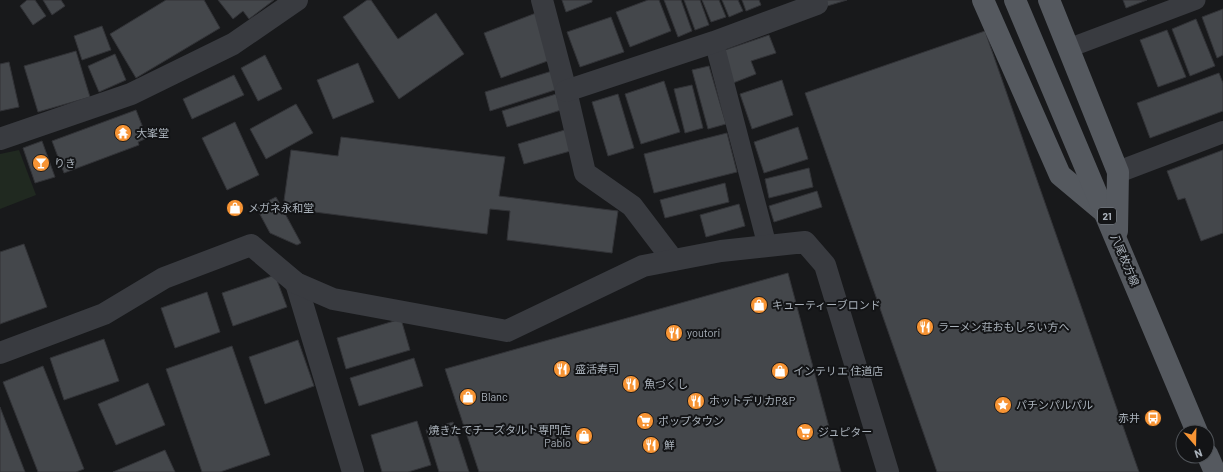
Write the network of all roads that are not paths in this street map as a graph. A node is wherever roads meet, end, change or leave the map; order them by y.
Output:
1 (297, 0) edge
2 (542, 0) edge
3 (816, 0) edge
4 (983, 0) edge
5 (1016, 0) edge
6 (1049, 0) edge
7 (1196, 0) edge
8 (714, 42) junction
9 (1069, 48) junction
10 (566, 91) junction
11 (1223, 132) edge
12 (0, 139) edge
13 (1118, 172) junction
14 (1106, 213) junction
15 (1117, 241) junction
16 (767, 245) junction
17 (673, 260) junction
18 (296, 283) junction
19 (0, 353) edge
20 (1195, 424) edge
21 (353, 472) edge
22 (888, 472) edge

1 - 12 street
2 - 10 street
3 - 8 street
4 - 14 main road
5 - 14 main road, 八尾枚方線 / 21
6 - 9 main road
7 - 9 lane
8 - 10 street
8 - 16 lane
9 - 13 main road
10 - 17 street
11 - 13 street
13 - 15 main road
14 - 15 main road, 八尾枚方線 / 21
15 - 20 main road, 八尾枚方線 / 21
16 - 17 street
16 - 22 street
17 - 18 street
18 - 19 street
18 - 21 street

